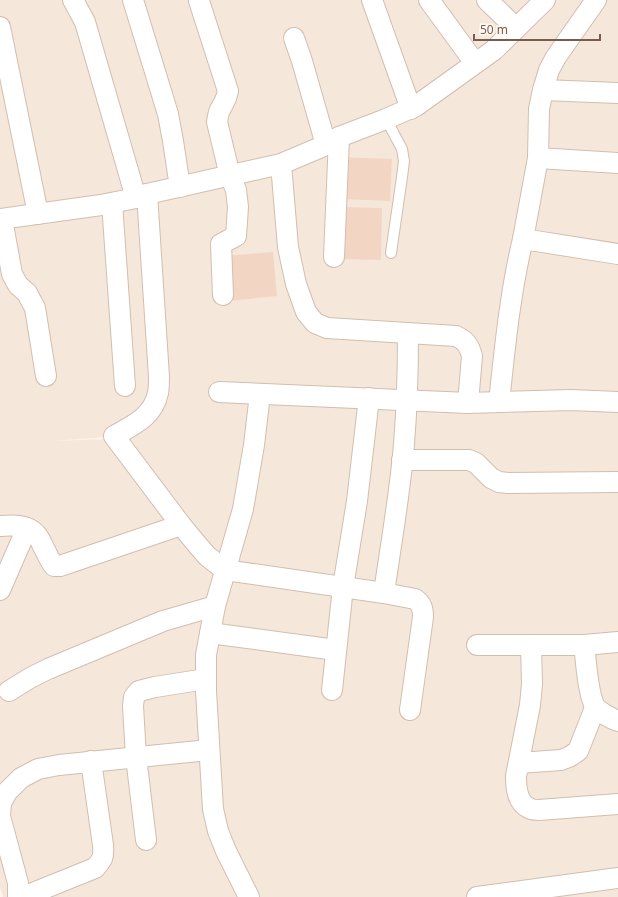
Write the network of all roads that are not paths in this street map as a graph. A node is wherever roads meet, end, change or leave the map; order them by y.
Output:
1 (73, 0) edge
2 (133, 0) edge
3 (372, 0) edge
4 (429, 0) edge
5 (487, 0) edge
6 (545, 0) edge
7 (596, 0) edge
8 (199, 1) dead end
9 (0, 26) edge
10 (516, 28) junction
11 (294, 38) dead end
12 (475, 63) junction
13 (543, 90) junction
14 (618, 93) edge
15 (410, 109) junction
16 (386, 119) junction
17 (333, 141) junction
18 (538, 158) junction
19 (618, 163) edge
20 (281, 164) junction
21 (230, 176) junction
22 (180, 187) junction
23 (141, 196) junction
24 (112, 203) junction
25 (38, 214) junction
26 (1, 219) edge
27 (523, 239) junction
28 (391, 253) dead end
29 (618, 254) edge
30 (334, 257) dead end
31 (223, 294) dead end
32 (408, 334) junction
33 (46, 376) dead end
34 (125, 386) dead end
35 (219, 392) dead end
36 (260, 394) junction
37 (369, 398) junction
38 (407, 400) junction
39 (499, 402) junction
40 (618, 402) edge
41 (468, 403) junction
42 (402, 460) junction
43 (618, 482) edge
44 (181, 525) junction
45 (0, 526) edge
46 (27, 528) junction
47 (225, 570) junction
48 (343, 587) junction
49 (0, 590) edge
50 (384, 593) junction
51 (215, 606) junction
52 (210, 633) junction
53 (618, 642) edge
54 (477, 645) dead end
55 (531, 645) junction
56 (584, 645) junction
57 (336, 650) junction
58 (206, 680) junction
59 (332, 690) dead end
60 (9, 692) dead end
61 (595, 708) junction
62 (410, 710) dead end
63 (618, 721) edge
64 (209, 750) junction
65 (136, 757) junction
66 (91, 762) junction
67 (519, 763) junction
68 (618, 804) edge
69 (146, 840) dead end
70 (610, 885) edge
71 (18, 897) edge
72 (23, 897) edge
73 (249, 897) edge
74 (477, 897) edge

1 - 23 street
2 - 22 street
3 - 15 street
4 - 12 street
5 - 10 street
6 - 10 street
7 - 13 street
8 - 21 street
9 - 25 street
10 - 12 street
11 - 17 street
12 - 15 street
13 - 14 street
13 - 18 street
15 - 16 street
16 - 17 street
16 - 28 lane
17 - 20 street
17 - 30 street
18 - 19 street
18 - 27 street
20 - 21 street
20 - 32 street
21 - 22 street
21 - 31 street
22 - 23 street
23 - 24 street
23 - 44 street
24 - 25 street
24 - 34 street
25 - 26 street
26 - 33 street
27 - 29 street
27 - 39 street
32 - 38 street
32 - 41 street
35 - 36 street
36 - 37 street
36 - 47 street
37 - 38 street
37 - 48 street
38 - 41 street
38 - 42 street
39 - 40 street
39 - 41 street
42 - 43 street
42 - 50 street
44 - 46 street
44 - 47 street
45 - 46 street
46 - 49 street
47 - 48 street
47 - 51 street
48 - 50 street
48 - 57 street
50 - 62 street
51 - 52 street
51 - 60 street
52 - 57 street
52 - 58 street
53 - 56 street
54 - 55 street
55 - 56 street
55 - 67 street
56 - 61 street
57 - 59 street
58 - 64 street
58 - 65 street
61 - 63 street
61 - 67 street
64 - 65 street
64 - 73 street
65 - 66 street
65 - 69 street
66 - 71 street
66 - 72 street
67 - 68 street
70 - 74 street

